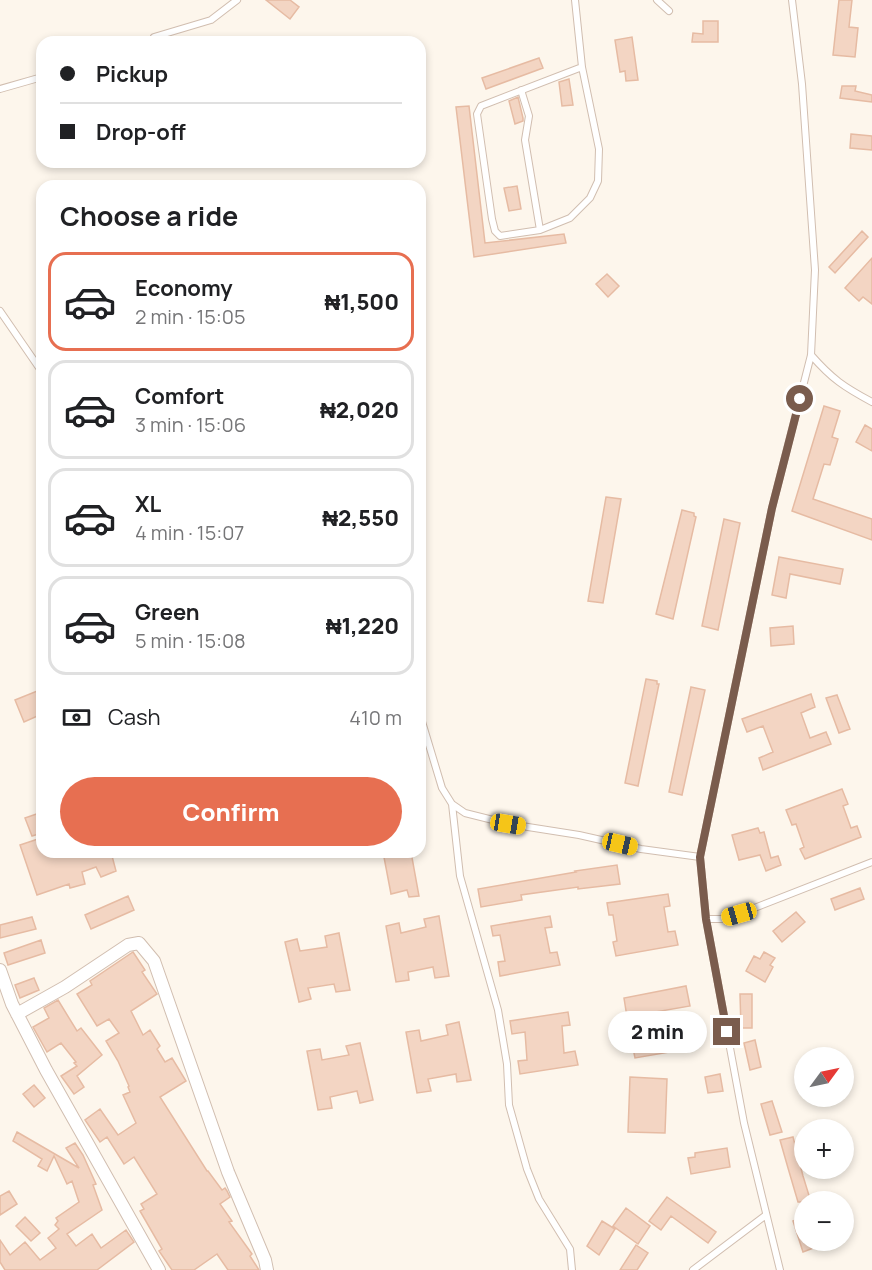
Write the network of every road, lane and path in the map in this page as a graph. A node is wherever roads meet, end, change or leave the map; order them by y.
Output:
1 (237, 0) edge
2 (575, 0) edge
3 (657, 0) edge
4 (792, 0) edge
5 (669, 11) dead end
6 (157, 36) edge
7 (582, 67) junction
8 (36, 79) edge
9 (0, 89) edge
10 (521, 90) junction
11 (540, 230) junction
12 (0, 311) edge
13 (811, 355) junction
14 (36, 363) edge
15 (872, 402) edge
16 (426, 735) edge
17 (452, 804) junction
18 (700, 857) junction
19 (872, 861) edge
20 (706, 919) junction
21 (0, 970) edge
22 (17, 1014) junction
23 (766, 1215) junction
24 (159, 1270) edge
25 (267, 1270) edge
26 (572, 1270) edge
27 (693, 1270) edge
28 (780, 1270) edge

1 - 6 lane
2 - 7 lane
3 - 5 lane
4 - 13 lane
7 - 10 lane
7 - 11 lane
8 - 9 lane
10 - 11 lane
10 - 11 lane
12 - 14 lane
13 - 15 lane
13 - 18 lane
16 - 17 lane
17 - 18 lane
17 - 26 lane
18 - 20 lane
19 - 20 lane
20 - 23 lane
21 - 22 street
22 - 24 street
22 - 25 street
23 - 27 lane
23 - 28 lane

